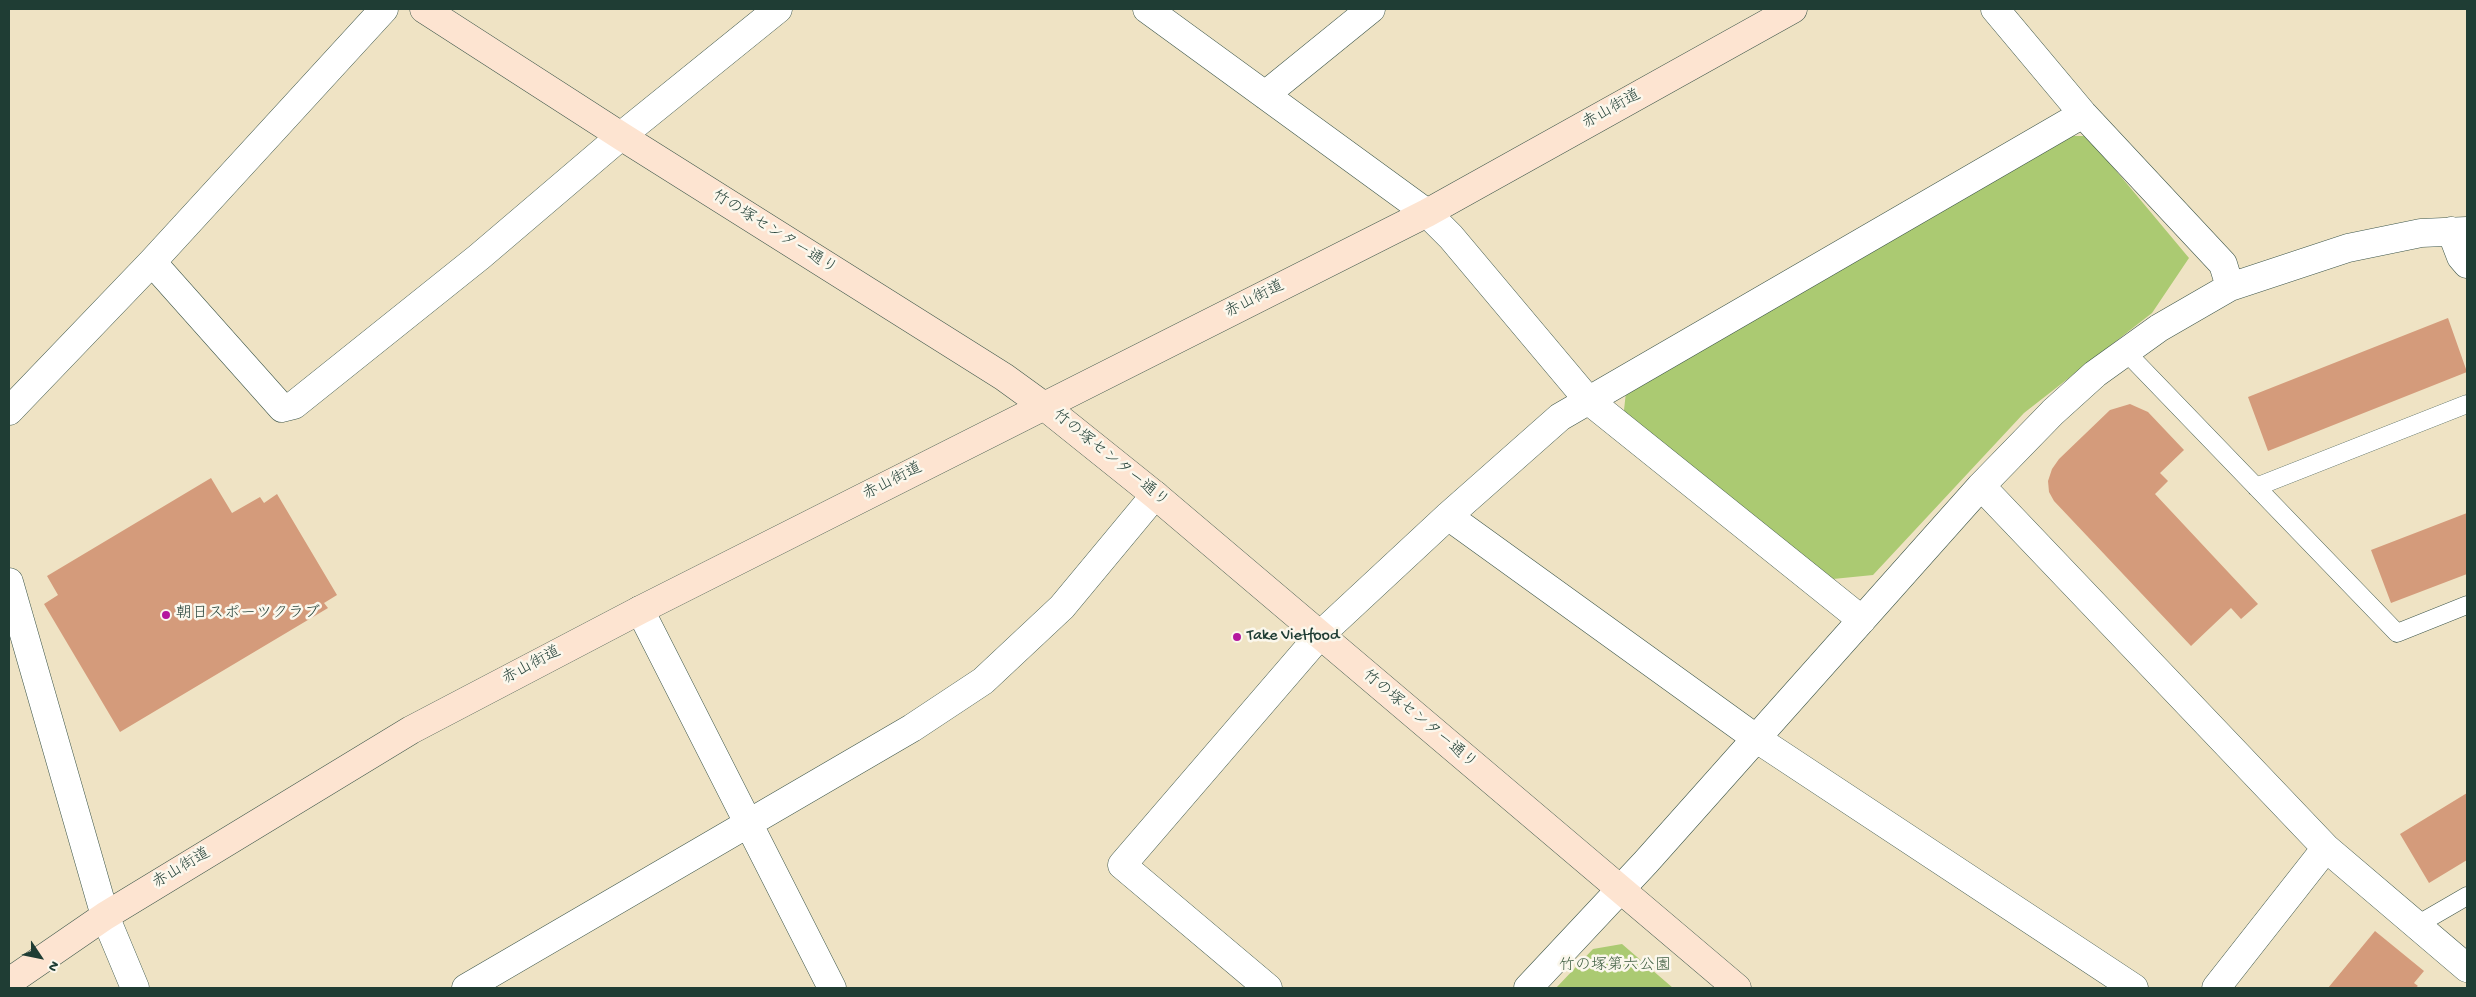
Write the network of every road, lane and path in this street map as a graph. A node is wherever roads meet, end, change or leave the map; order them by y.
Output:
1 (384, 9) edge
2 (424, 9) edge
3 (778, 9) edge
4 (1147, 9) edge
5 (1371, 9) edge
6 (1792, 9) edge
7 (1994, 9) edge
8 (1265, 95) junction
9 (2083, 114) junction
10 (621, 136) junction
11 (1427, 213) junction
12 (2459, 231) edge
13 (152, 262) junction
14 (2467, 264) edge
15 (2230, 288) junction
16 (2126, 352) junction
17 (1588, 400) junction
18 (2467, 404) edge
19 (1044, 406) junction
20 (9, 411) edge
21 (1981, 486) junction
22 (2256, 487) junction
23 (1155, 495) junction
24 (1448, 516) junction
25 (9, 582) edge
26 (2467, 605) edge
27 (640, 610) junction
28 (1862, 620) junction
29 (1320, 635) junction
30 (1757, 739) junction
31 (749, 822) junction
32 (2326, 848) junction
33 (1620, 890) junction
34 (2467, 896) edge
35 (105, 916) junction
36 (2418, 926) junction
37 (2467, 968) edge
38 (9, 982) edge
39 (135, 988) edge
40 (466, 988) edge
41 (832, 988) edge
42 (1268, 988) edge
43 (1528, 988) edge
44 (1737, 988) edge
45 (2134, 988) edge
46 (2216, 988) edge

1 - 13 street
2 - 10 street, 竹の塚センター通り
3 - 10 street
4 - 8 street
5 - 8 street
6 - 11 street, 赤山街道
7 - 9 street
8 - 11 street
9 - 15 street
9 - 17 street
10 - 13 street
10 - 19 street, 竹の塚センター通り
11 - 17 street
11 - 19 street, 赤山街道
12 - 14 street
12 - 15 street
13 - 20 street
15 - 16 street
16 - 21 street
16 - 22 lane
17 - 24 street
17 - 28 street
18 - 22 lane
19 - 23 street, 竹の塚センター通り
19 - 27 street, 赤山街道
21 - 28 street
21 - 32 street
22 - 26 lane
23 - 29 street, 竹の塚センター通り
23 - 31 street
24 - 29 street
24 - 30 street
25 - 35 street
27 - 31 street
27 - 35 street, 赤山街道
28 - 30 street
29 - 33 street, 竹の塚センター通り
29 - 42 street
30 - 33 street
30 - 45 street
31 - 40 street
31 - 41 street
32 - 36 street
32 - 46 street
33 - 43 street
33 - 44 street, 竹の塚センター通り
34 - 36 lane
35 - 38 street, 赤山街道
35 - 39 street
36 - 37 street

